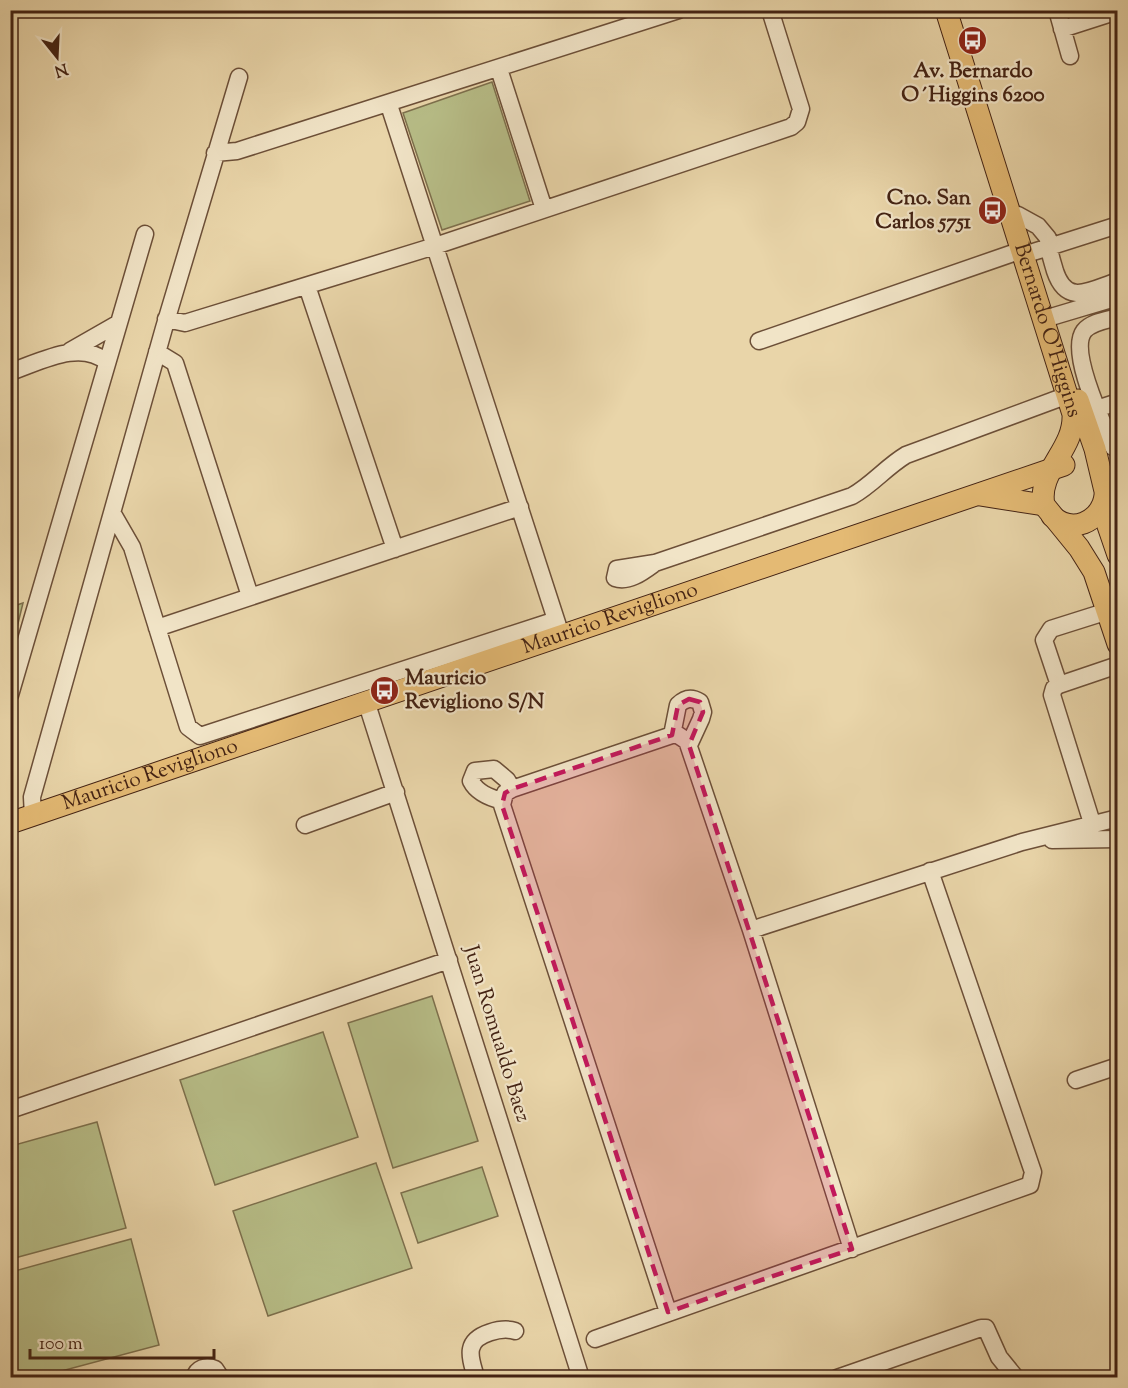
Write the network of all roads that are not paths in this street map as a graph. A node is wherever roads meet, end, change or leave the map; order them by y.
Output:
1 (679, 10) edge
2 (770, 10) edge
3 (1057, 10) edge
4 (1118, 11) edge
5 (948, 12) edge
6 (1062, 28) junction
7 (1070, 56) dead end
8 (499, 69) junction
9 (239, 77) dead end
10 (389, 105) junction
11 (215, 153) junction
12 (544, 209) junction
13 (1118, 225) edge
14 (145, 234) dead end
15 (435, 246) junction
16 (1034, 250) junction
17 (1118, 281) edge
18 (307, 286) junction
19 (1118, 297) edge
20 (1051, 317) junction
21 (1118, 317) edge
22 (166, 319) junction
23 (119, 323) junction
24 (759, 341) dead end
25 (157, 352) junction
26 (67, 353) junction
27 (107, 362) junction
28 (10, 372) edge
29 (1068, 395) junction
30 (1118, 402) edge
31 (1090, 411) junction
32 (1115, 444) edge
33 (1054, 470) junction
34 (974, 494) junction
35 (1107, 498) edge
36 (520, 507) junction
37 (1047, 510) junction
38 (113, 514) junction
39 (395, 549) junction
40 (1118, 555) edge
41 (655, 563) dead end
42 (250, 596) junction
43 (1107, 611) junction
44 (157, 628) junction
45 (559, 629) junction
46 (1118, 644) edge
47 (1118, 665) edge
48 (1059, 685) junction
49 (10, 695) edge
50 (367, 704) junction
51 (672, 735) junction
52 (689, 745) junction
53 (396, 792) junction
54 (33, 816) junction
55 (1118, 818) edge
56 (10, 823) edge
57 (1092, 823) junction
58 (305, 825) dead end
59 (1118, 839) edge
60 (1022, 842) junction
61 (930, 871) junction
62 (751, 930) junction
63 (449, 960) junction
64 (1118, 1066) edge
65 (1076, 1080) dead end
66 (10, 1110) edge
67 (852, 1249) junction
68 (668, 1312) junction
69 (516, 1331) dead end
70 (595, 1340) dead end
71 (194, 1377) edge
72 (221, 1377) edge
73 (476, 1377) edge
74 (581, 1377) edge
75 (837, 1377) edge
76 (1016, 1377) edge

1 - 8 street
2 - 12 street
3 - 6 street
4 - 6 street
5 - 16 main road, Bernardo O'Higgins
5 - 16 main road, Bernardo O'Higgins
6 - 7 street
8 - 10 street
8 - 12 street
9 - 11 street
10 - 11 street
10 - 15 street
11 - 22 street
12 - 15 street
13 - 16 street
14 - 23 street
15 - 18 street
15 - 36 street
16 - 17 street
16 - 20 main road, Bernardo O'Higgins
16 - 24 street
16 - 29 main road, Bernardo O'Higgins
18 - 22 street
18 - 39 street
19 - 20 street
20 - 31 main road, Bernardo O'Higgins
21 - 31 street
22 - 25 street
23 - 26 street
23 - 27 street
25 - 38 street
25 - 42 street
26 - 27 street
26 - 28 street
27 - 49 street
29 - 33 main road, Bernardo O'Higgins
29 - 41 street
30 - 31 street
31 - 32 street
31 - 35 main road, Bernardo O'Higgins
32 - 35 street
33 - 34 main road, Mauricio Revigliono
33 - 35 main road
33 - 37 main road, Bernardo O'Higgins
34 - 37 main road, Mauricio Revigliono
34 - 45 main road, Mauricio Revigliono
35 - 37 main road
35 - 40 main road, Bernardo O'Higgins
36 - 39 street
36 - 45 street
37 - 43 main road
38 - 44 street
38 - 54 street
39 - 42 street
42 - 44 street
43 - 46 main road
43 - 48 street
44 - 45 street
45 - 50 main road, Mauricio Revigliono
47 - 48 street
48 - 57 street
50 - 53 street, Juan Romualdo Baez
50 - 54 main road, Mauricio Revigliono
51 - 52 street
51 - 52 street
51 - 68 street
52 - 62 street
53 - 58 street
53 - 63 street, Juan Romualdo Baez
54 - 56 main road, Mauricio Revigliono
55 - 57 street
57 - 60 street
59 - 60 street
60 - 61 street
61 - 62 street
61 - 67 street
62 - 67 street
63 - 66 street
63 - 74 street, Juan Romualdo Baez
64 - 65 street
67 - 68 street
68 - 70 street
69 - 73 street
71 - 72 street
75 - 76 street

